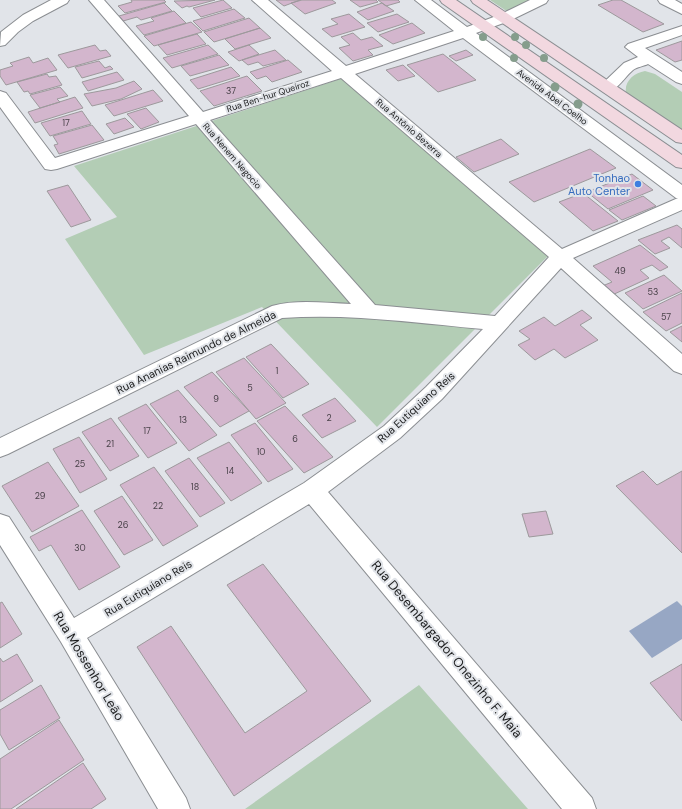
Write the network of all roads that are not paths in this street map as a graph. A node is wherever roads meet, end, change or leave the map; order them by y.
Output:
1 (62, 0) edge
2 (96, 0) edge
3 (259, 0) edge
4 (422, 0) edge
5 (447, 0) edge
6 (478, 0) edge
7 (541, 0) edge
8 (665, 0) edge
9 (682, 10) edge
10 (504, 18) junction
11 (484, 26) junction
12 (682, 30) edge
13 (465, 32) junction
14 (0, 42) edge
15 (650, 58) junction
16 (344, 72) junction
17 (682, 80) edge
18 (608, 87) junction
19 (0, 96) edge
20 (199, 118) junction
21 (682, 138) edge
22 (665, 151) junction
23 (682, 153) edge
24 (682, 163) edge
25 (682, 194) edge
26 (682, 203) edge
27 (560, 257) junction
28 (369, 312) junction
29 (499, 323) junction
30 (682, 366) edge
31 (0, 448) edge
32 (312, 490) junction
33 (0, 524) edge
34 (70, 634) junction
35 (174, 809) edge
36 (581, 809) edge

1 - 14 street
2 - 20 street, Rua Nenem Negocio
3 - 16 street, Rua Antônio Bezerra
4 - 13 street, Avenida Abel Coelho
5 - 11 street, Avenida Abel Coelho
6 - 10 street
7 - 10 street, Rua Ben-hur Queiroz
8 - 9 street
10 - 11 street, Rua Ben-hur Queiroz
10 - 18 street
11 - 13 street, Rua Ben-hur Queiroz
11 - 22 street, Avenida Abel Coelho
12 - 15 street
13 - 16 street, Rua Ben-hur Queiroz
13 - 25 street, Avenida Abel Coelho
15 - 17 street
15 - 18 street
16 - 20 street, Rua Ben-hur Queiroz
16 - 27 street, Rua Antônio Bezerra
18 - 21 street
19 - 20 street, Rua Ben-hur Queiroz
20 - 28 street, Rua Nenem Negocio
22 - 23 street
22 - 24 street, Avenida Abel Coelho
26 - 27 street, Rua Eutiquiano Reis
27 - 29 street, Rua Eutiquiano Reis
27 - 30 street, Rua Antônio Bezerra
28 - 29 street, Rua Ananias Raimundo de Almeida
28 - 31 street, Rua Ananias Raimundo de Almeida
29 - 32 street, Rua Eutiquiano Reis
32 - 34 street, Rua Eutiquiano Reis
32 - 36 street, Rua Desembargador Onezinho F. Maia
33 - 34 street, Rua Mossenhor Leão
34 - 35 street, Rua Mossenhor Leão

